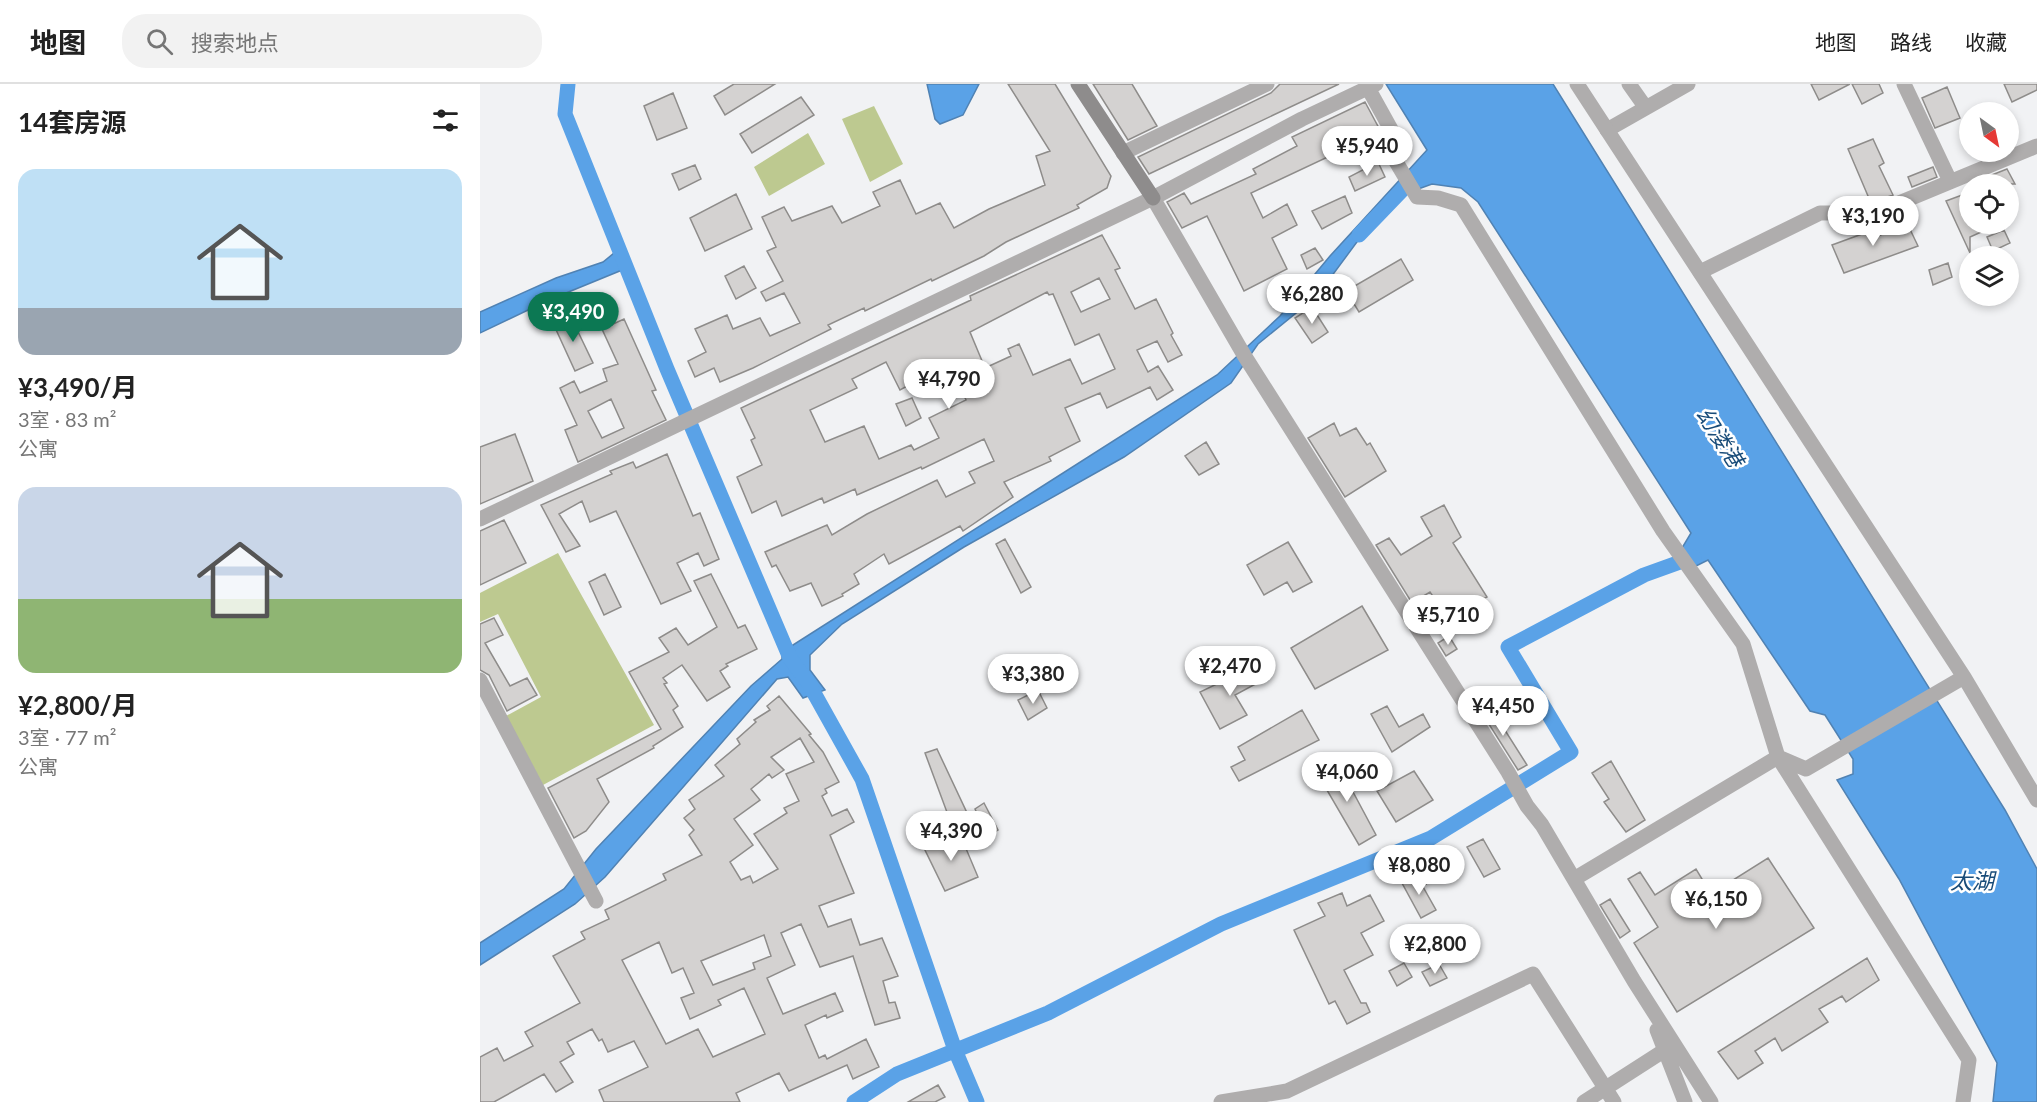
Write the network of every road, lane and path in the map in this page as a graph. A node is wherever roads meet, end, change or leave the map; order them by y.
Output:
1 (1078, 84) edge
2 (1267, 84) edge
3 (1577, 84) edge
4 (1629, 84) edge
5 (1688, 84) edge
6 (1904, 84) edge
7 (1372, 86) edge
8 (1646, 108) junction
9 (1607, 130) junction
10 (2037, 146) edge
11 (1123, 153) junction
12 (1950, 181) junction
13 (1153, 198) junction
14 (1700, 272) junction
15 (480, 519) edge
16 (1964, 677) junction
17 (480, 680) edge
18 (1778, 757) junction
19 (2037, 800) edge
20 (1574, 879) junction
21 (596, 901) dead end
22 (1634, 981) junction
23 (1665, 1050) junction
24 (1605, 1088) junction
25 (1221, 1102) edge
26 (1584, 1102) edge
27 (1614, 1102) edge
28 (1685, 1102) edge
29 (1711, 1102) edge
30 (1963, 1102) edge

1 - 11 main road
2 - 11 street
3 - 9 street
4 - 8 street
5 - 8 street
6 - 12 street
7 - 13 street
7 - 18 street
8 - 9 street
9 - 14 street
10 - 12 street
11 - 13 main road
12 - 14 street
13 - 15 street
13 - 20 street
14 - 16 street
16 - 18 street
16 - 19 street
17 - 21 street
18 - 20 street
18 - 30 street
20 - 22 street
22 - 23 street
22 - 29 street
23 - 24 street
23 - 28 street
24 - 25 street
24 - 26 street
24 - 27 street

